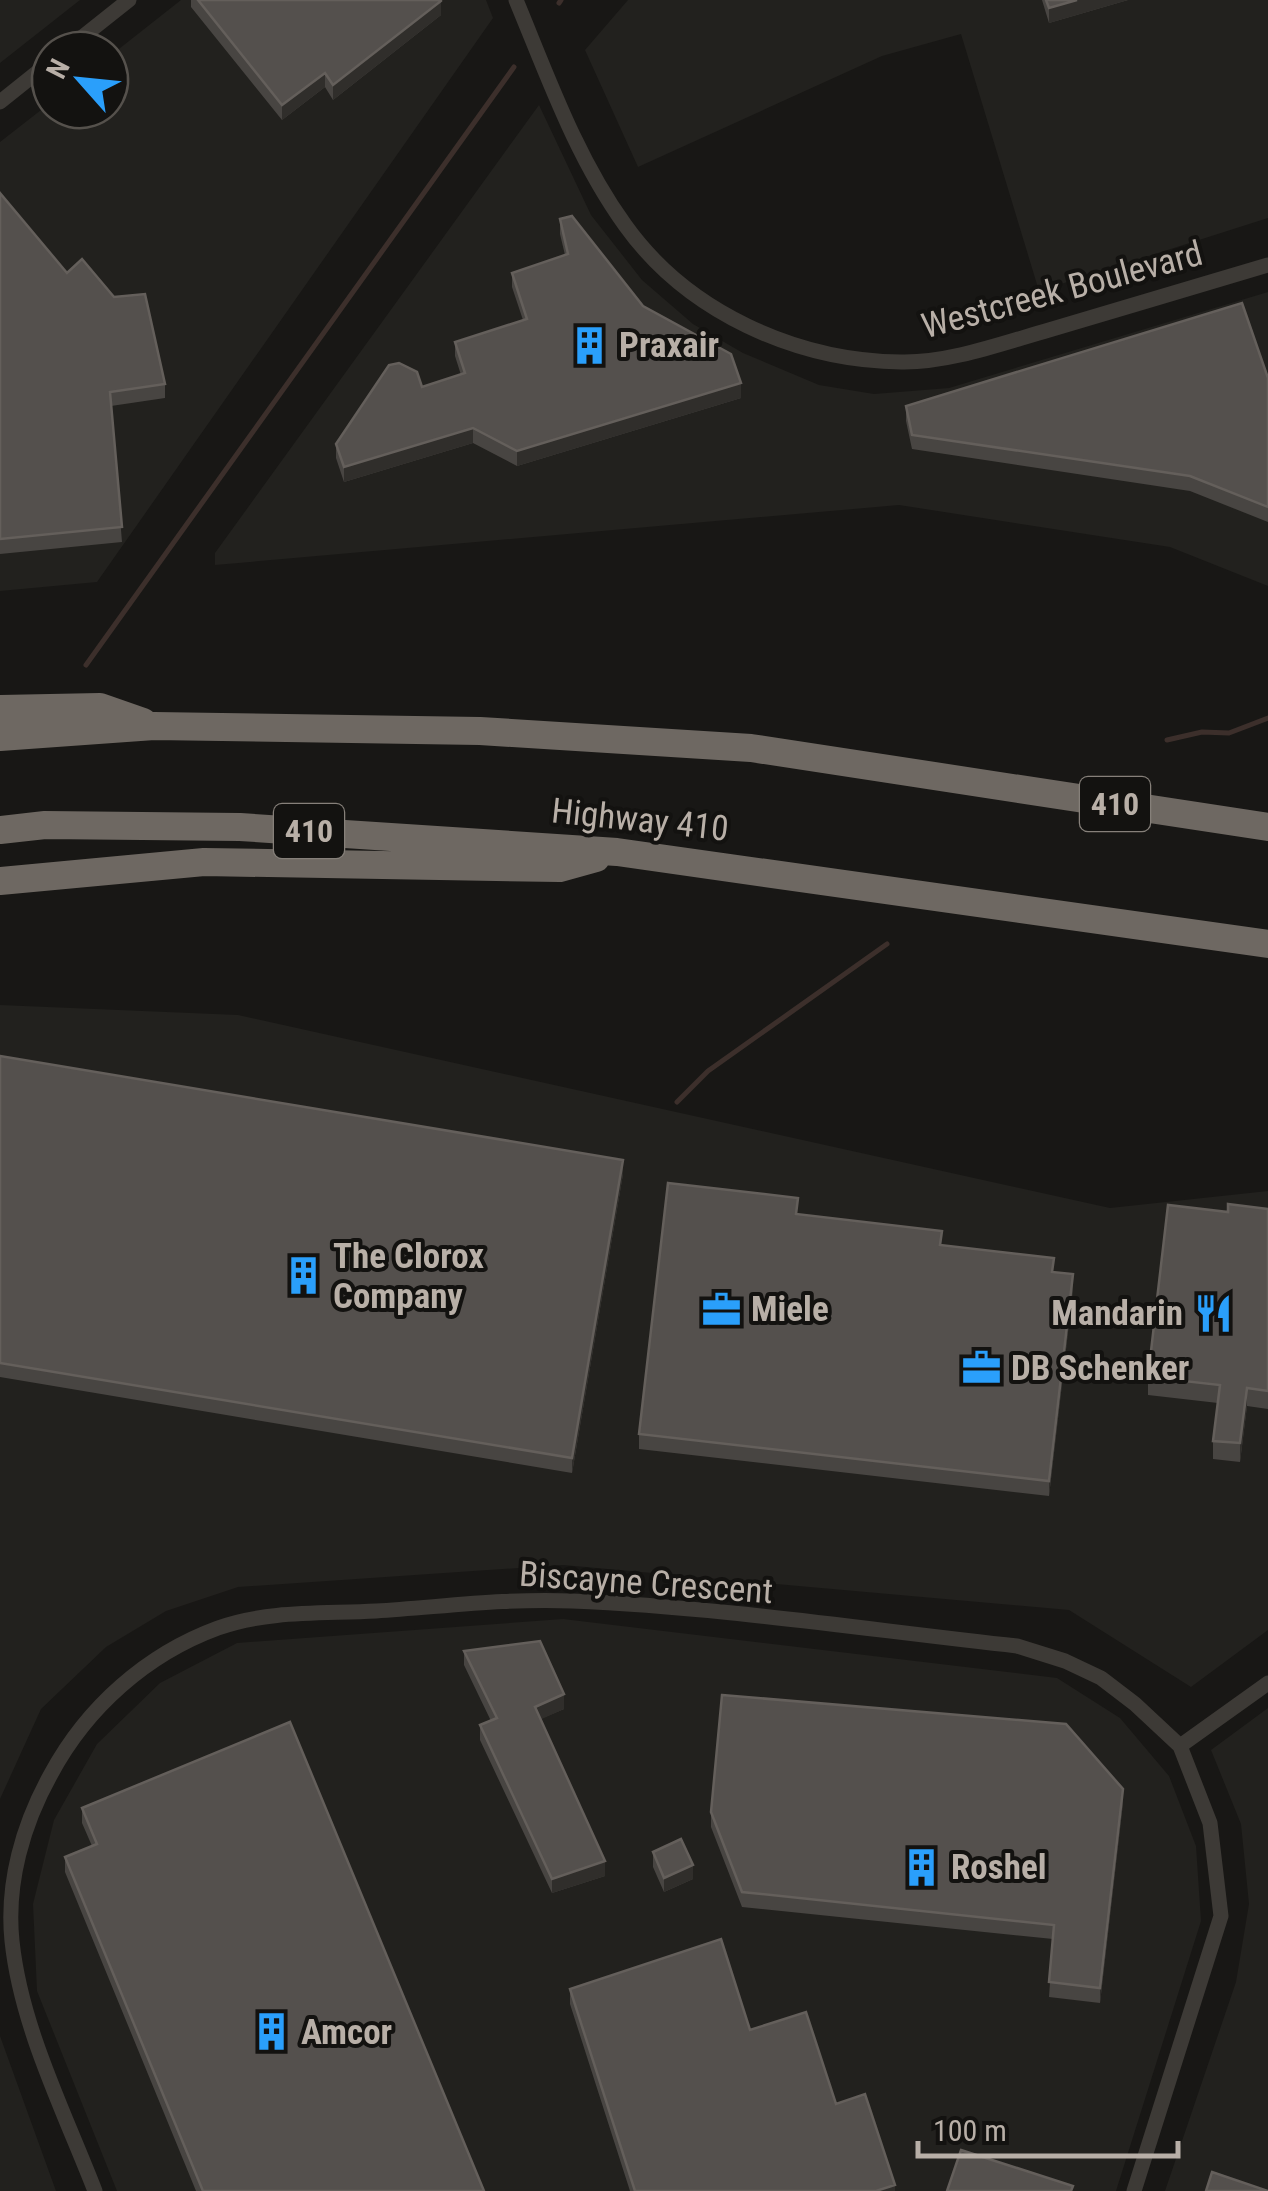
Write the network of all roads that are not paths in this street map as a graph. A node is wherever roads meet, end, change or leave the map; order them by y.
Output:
1 (129, 0) edge
2 (516, 0) edge
3 (91, 30) edge
4 (30, 78) edge
5 (0, 102) edge
6 (1268, 265) edge
7 (0, 709) edge
8 (154, 726) junction
9 (0, 737) edge
10 (1268, 826) edge
11 (0, 830) edge
12 (617, 852) junction
13 (0, 881) edge
14 (1268, 944) edge
15 (1268, 1683) edge
16 (1180, 1746) junction
17 (96, 2191) edge
18 (1134, 2191) edge

1 - 3 street
2 - 6 street, Westcreek Boulevard
4 - 5 street
7 - 8 highway
8 - 9 highway, 410
8 - 10 highway, 410
11 - 12 highway, Highway 410 / 410
12 - 13 highway
12 - 14 highway, Highway 410 / 410
15 - 16 street
16 - 17 street, Biscayne Crescent
16 - 18 street, Biscayne Crescent

